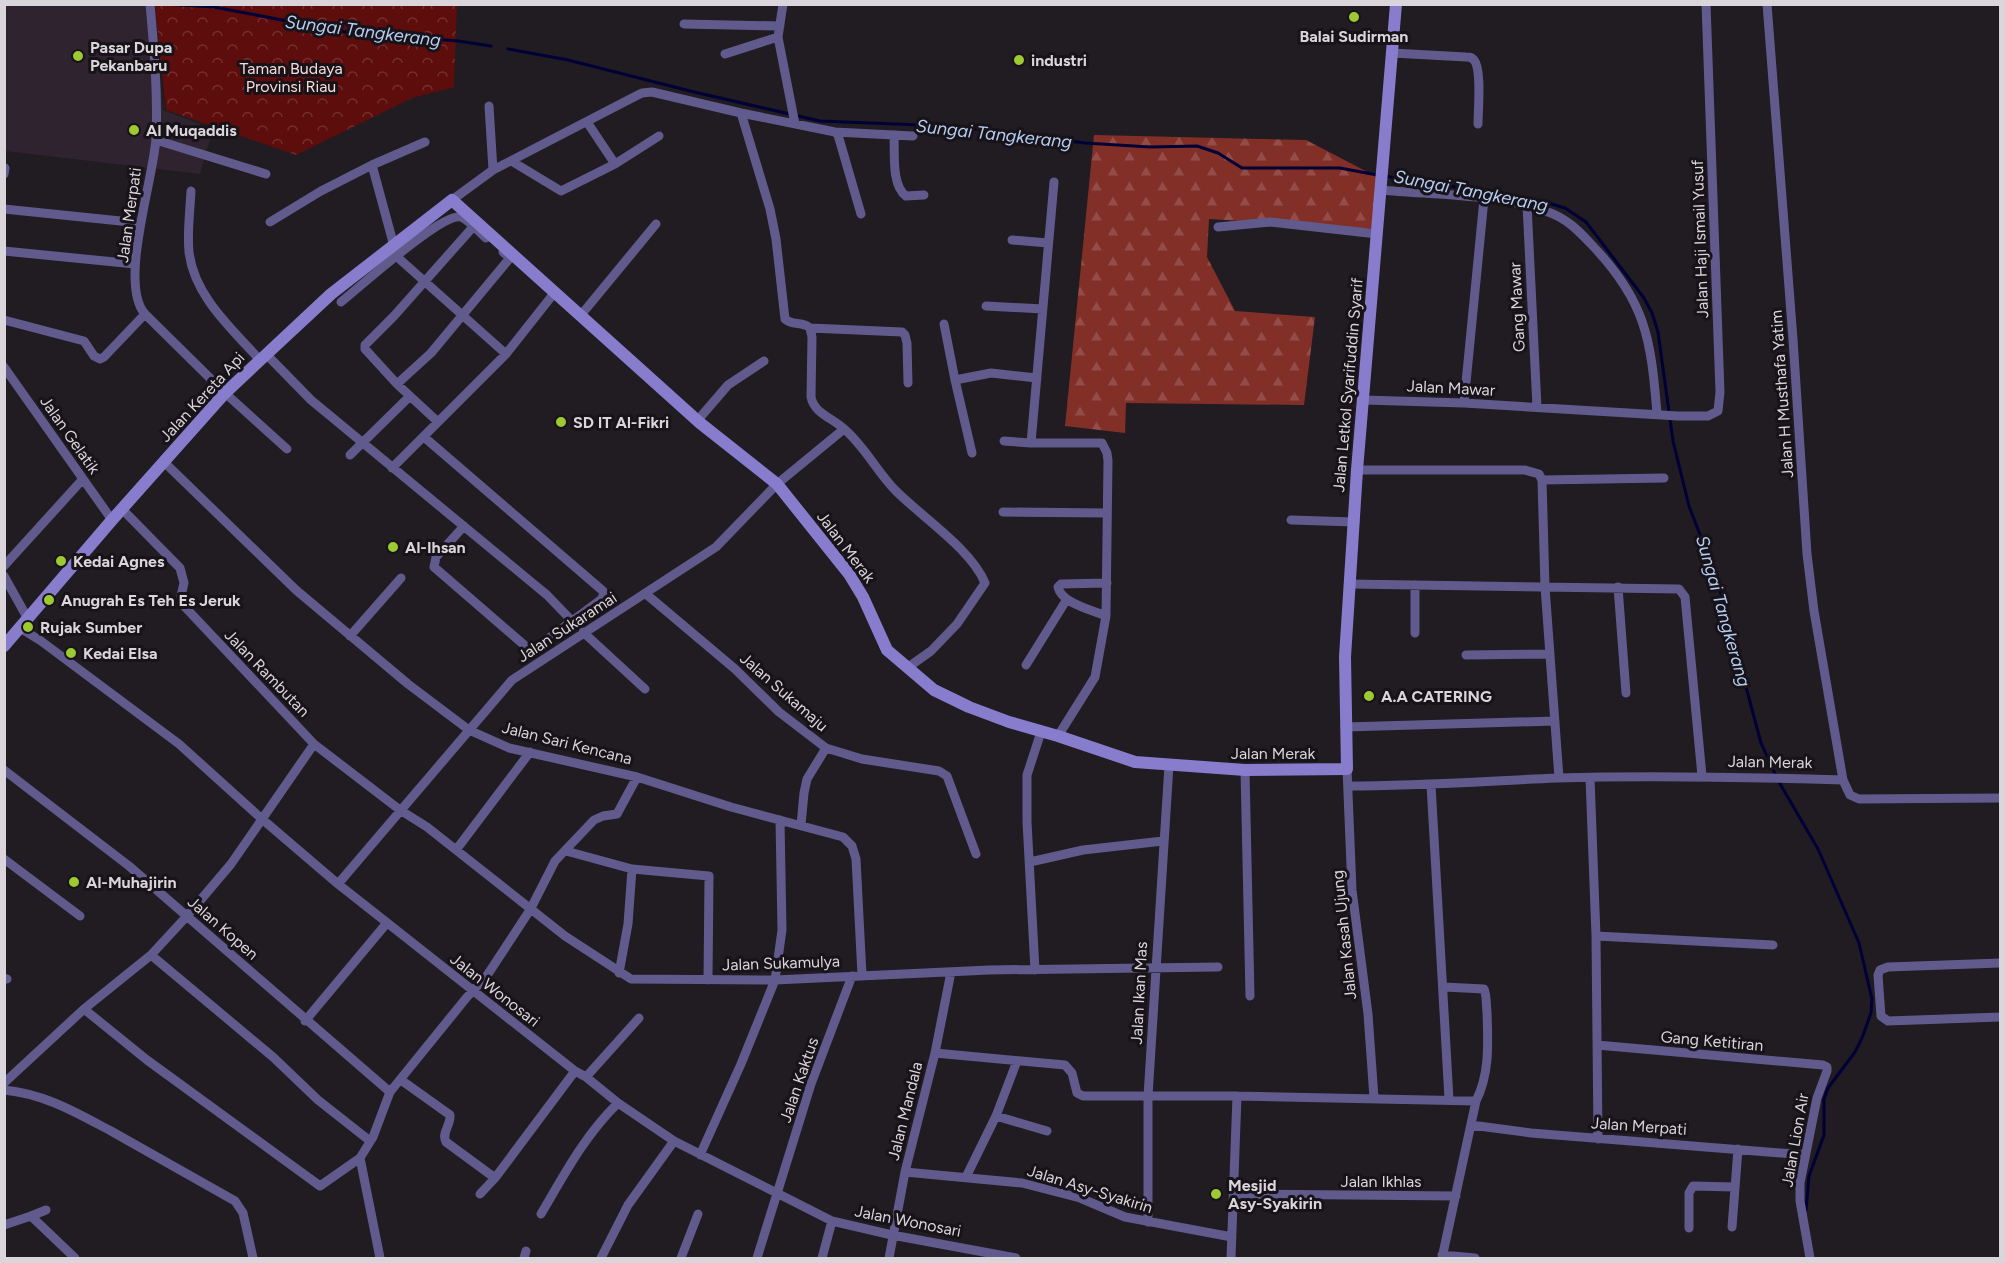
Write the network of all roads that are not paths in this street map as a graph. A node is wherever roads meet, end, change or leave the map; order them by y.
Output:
1 (150, 4) edge
2 (783, 4) edge
3 (1395, 4) edge
4 (1707, 4) edge
5 (1767, 4) edge
6 (684, 24) dead end
7 (780, 26) junction
8 (778, 37) junction
9 (1392, 53) junction
10 (725, 54) dead end
11 (489, 106) dead end
12 (741, 114) junction
13 (587, 122) junction
14 (795, 124) junction
15 (1478, 124) dead end
16 (835, 132) junction
17 (894, 135) junction
18 (659, 136) dead end
19 (913, 136) dead end
20 (156, 140) junction
21 (426, 142) dead end
22 (513, 162) junction
23 (615, 164) junction
24 (372, 165) junction
25 (493, 171) junction
26 (266, 174) dead end
27 (1054, 182) dead end
28 (1381, 188) junction
29 (191, 191) dead end
30 (924, 195) dead end
31 (1484, 199) junction
32 (452, 200) junction
33 (1527, 205) junction
34 (4, 209) edge
35 (861, 214) dead end
36 (270, 222) dead end
37 (140, 223) junction
38 (656, 224) dead end
39 (473, 227) junction
40 (1218, 227) dead end
41 (1377, 234) junction
42 (1012, 240) dead end
43 (1048, 243) junction
44 (4, 251) edge
45 (395, 251) junction
46 (135, 264) junction
47 (424, 281) junction
48 (555, 292) junction
49 (341, 302) dead end
50 (986, 306) dead end
51 (1043, 309) junction
52 (145, 314) junction
53 (462, 315) junction
54 (581, 315) junction
55 (4, 320) edge
56 (944, 324) dead end
57 (810, 328) junction
58 (506, 354) junction
59 (263, 357) junction
60 (764, 361) dead end
61 (4, 367) edge
62 (1037, 378) junction
63 (955, 380) junction
64 (908, 383) dead end
65 (397, 384) junction
66 (225, 393) junction
67 (410, 396) junction
68 (1364, 400) junction
69 (1464, 403) junction
70 (1537, 407) junction
71 (1658, 414) junction
72 (697, 420) junction
73 (438, 422) junction
74 (844, 429) junction
75 (424, 437) junction
76 (1004, 441) dead end
77 (1031, 443) junction
78 (362, 444) junction
79 (287, 449) dead end
80 (972, 453) dead end
81 (350, 456) dead end
82 (164, 462) junction
83 (392, 468) junction
84 (1358, 470) junction
85 (1664, 478) dead end
86 (83, 479) junction
87 (1542, 480) junction
88 (777, 484) junction
89 (122, 509) junction
90 (1003, 512) dead end
91 (1107, 513) junction
92 (112, 520) junction
93 (1291, 520) dead end
94 (1355, 522) junction
95 (464, 526) junction
96 (4, 566) edge
97 (4, 576) edge
98 (401, 578) dead end
99 (1107, 583) junction
100 (1351, 584) junction
101 (1415, 585) junction
102 (1545, 586) junction
103 (1618, 587) junction
104 (646, 594) junction
105 (1067, 600) junction
106 (1106, 615) junction
107 (573, 622) junction
108 (24, 623) junction
109 (583, 632) junction
110 (1415, 633) dead end
111 (350, 636) junction
112 (4, 645) edge
113 (1550, 654) junction
114 (1466, 655) dead end
115 (1026, 665) dead end
116 (907, 668) junction
117 (645, 689) dead end
118 (1626, 693) dead end
119 (1555, 721) junction
120 (1345, 727) junction
121 (469, 730) junction
122 (1041, 732) junction
123 (1058, 736) junction
124 (314, 744) junction
125 (826, 748) junction
126 (530, 752) junction
127 (1169, 765) junction
128 (4, 770) edge
129 (1245, 770) junction
130 (1347, 770) junction
131 (1702, 776) junction
132 (637, 777) junction
133 (1558, 778) junction
134 (1590, 778) junction
135 (1843, 780) junction
136 (1431, 785) junction
137 (1348, 786) junction
138 (2001, 798) edge
139 (400, 810) junction
140 (262, 819) junction
141 (780, 820) junction
142 (801, 825) junction
143 (1163, 841) junction
144 (456, 850) junction
145 (566, 851) junction
146 (976, 854) dead end
147 (4, 859) edge
148 (1030, 862) junction
149 (633, 869) junction
150 (338, 884) junction
151 (530, 910) junction
152 (80, 916) dead end
153 (187, 916) junction
154 (386, 924) junction
155 (1596, 936) junction
156 (1773, 945) dead end
157 (151, 955) junction
158 (2001, 963) edge
159 (1218, 967) dead end
160 (1156, 968) junction
161 (1035, 970) junction
162 (951, 972) junction
163 (619, 973) junction
164 (857, 975) junction
165 (775, 980) junction
166 (708, 981) junction
167 (1443, 987) junction
168 (472, 992) junction
169 (1250, 996) dead end
170 (84, 1009) junction
171 (2001, 1017) edge
172 (639, 1018) dead end
173 (306, 1021) junction
174 (1597, 1045) junction
175 (935, 1053) junction
176 (1017, 1061) junction
177 (1825, 1066) joint
178 (575, 1071) junction
179 (586, 1077) junction
180 (401, 1080) junction
181 (4, 1083) edge
182 (4, 1090) edge
183 (390, 1092) junction
184 (1148, 1096) junction
185 (1237, 1096) junction
186 (1374, 1098) junction
187 (1449, 1099) junction
188 (1476, 1101) junction
189 (618, 1103) junction
190 (996, 1116) junction
191 (1471, 1125) junction
192 (1047, 1131) dead end
193 (1598, 1139) junction
194 (370, 1141) junction
195 (674, 1141) junction
196 (1738, 1149) junction
197 (700, 1155) junction
198 (1805, 1155) junction
199 (360, 1158) junction
200 (905, 1172) junction
201 (966, 1177) junction
202 (495, 1178) junction
203 (1734, 1187) junction
204 (480, 1194) dead end
205 (777, 1194) junction
206 (1234, 1194) junction
207 (1456, 1196) junction
208 (46, 1210) dead end
209 (541, 1214) dead end
210 (698, 1214) dead end
211 (31, 1216) junction
212 (832, 1221) junction
213 (1148, 1222) junction
214 (4, 1225) edge
215 (1732, 1227) dead end
216 (1689, 1228) dead end
217 (892, 1235) junction
218 (1232, 1238) junction
219 (1442, 1257) edge
220 (75, 1258) edge
221 (253, 1258) edge
222 (380, 1258) edge
223 (601, 1258) edge
224 (681, 1258) edge
225 (757, 1258) edge
226 (822, 1258) edge
227 (889, 1258) edge
228 (1016, 1258) edge
229 (1231, 1258) edge
230 (1475, 1258) edge
231 (1810, 1258) edge

1 - 20 street, Jalan Merpati
2 - 7 street
3 - 9 street, Jalan Letkol Syarifuddin Syarif
4 - 71 street, Jalan Haji Ismail Yusuf
5 - 135 street, Jalan H Musthafa Yatim
6 - 7 street
7 - 8 street
8 - 10 street
8 - 14 street
9 - 15 street
9 - 28 street, Jalan Letkol Syarifuddin Syarif
11 - 25 street
12 - 13 street
12 - 14 street
12 - 57 street
13 - 22 street
13 - 23 street
14 - 16 street
16 - 17 street
16 - 35 street
17 - 19 street
17 - 30 street
18 - 23 street
20 - 26 street
20 - 37 street, Jalan Merpati
21 - 24 street
22 - 23 street
22 - 25 street
24 - 36 street
24 - 45 street
25 - 32 street
27 - 43 street
28 - 31 street
28 - 41 street, Jalan Letkol Syarifuddin Syarif
29 - 59 street
31 - 33 street
31 - 69 street
32 - 45 street, Jalan Kereta Api
32 - 48 street, Jalan Merak
33 - 70 street, Gang Mawar
33 - 71 street
34 - 37 street
37 - 46 street, Jalan Merpati
38 - 54 street
39 - 45 street
39 - 47 street
39 - 53 street
40 - 41 street
41 - 68 street, Jalan Letkol Syarifuddin Syarif
42 - 43 street
43 - 51 street
44 - 46 street
45 - 47 street
45 - 49 street
45 - 59 street, Jalan Kereta Api
46 - 52 street, Jalan Merpati
47 - 53 street
47 - 65 street
48 - 54 street, Jalan Merak
48 - 58 street
50 - 51 street
51 - 62 street
52 - 55 street
52 - 66 street, Jalan Merpati
53 - 58 street
53 - 65 street
54 - 72 street, Jalan Merak
56 - 63 street
57 - 64 street
57 - 74 street
58 - 73 street
59 - 66 street, Jalan Kereta Api
59 - 78 street
60 - 72 street
61 - 86 street, Jalan Gelatik
62 - 63 street
62 - 77 street
63 - 80 street
65 - 67 street
66 - 79 street, Jalan Merpati
66 - 82 street, Jalan Kereta Api
67 - 73 street
67 - 78 street
68 - 69 street, Jalan Mawar
68 - 84 street, Jalan Letkol Syarifuddin Syarif
69 - 70 street, Jalan Mawar
70 - 71 street, Jalan Mawar
72 - 88 street, Jalan Merak
73 - 75 street
74 - 88 street, Jalan Sukaramai
74 - 116 street
75 - 83 street
75 - 107 street
76 - 77 street
77 - 91 street
78 - 81 street
78 - 83 street
82 - 89 street, Jalan Kereta Api
82 - 111 street, Jalan Sari Kencana
83 - 95 street
84 - 87 street
84 - 94 street, Jalan Letkol Syarifuddin Syarif
85 - 87 street
86 - 92 street, Jalan Gelatik
86 - 96 street
87 - 102 street
88 - 104 street, Jalan Sukaramai
88 - 116 street, Jalan Merak
89 - 92 street, Jalan Kereta Api
89 - 124 street, Jalan Rambutan
90 - 91 street
91 - 99 street
92 - 108 street, Jalan Kereta Api
93 - 94 street
94 - 100 street, Jalan Letkol Syarifuddin Syarif
95 - 107 street
95 - 107 street
97 - 108 street
98 - 111 street
99 - 105 street
99 - 106 street
100 - 101 street
100 - 120 street, Jalan Letkol Syarifuddin Syarif
101 - 102 street
101 - 110 street
102 - 103 street
102 - 113 street
103 - 118 street
103 - 131 street
104 - 109 street, Jalan Sukaramai
104 - 125 street, Jalan Sukamaju
105 - 106 street
105 - 115 street
106 - 123 street
108 - 112 street, Jalan Kereta Api
108 - 140 street, Jalan Wonosari
109 - 117 street
109 - 121 street, Jalan Sukaramai
111 - 121 street, Jalan Sari Kencana
113 - 114 street
113 - 119 street
116 - 122 street, Jalan Merak
119 - 120 street
119 - 133 street
120 - 130 street, Jalan Letkol Syarifuddin Syarif
121 - 126 street, Jalan Sari Kencana
121 - 139 street, Jalan Sukaramai
122 - 123 street, Jalan Merak
122 - 148 street
123 - 127 street, Jalan Merak
124 - 139 street, Jalan Rambutan
124 - 140 street
125 - 142 street
125 - 146 street, Jalan Sukamaju
126 - 132 street, Jalan Sari Kencana
126 - 144 street
127 - 129 street, Jalan Merak
127 - 143 street, Jalan Ikan Mas
128 - 153 street, Jalan Kopen
129 - 130 street, Jalan Merak
129 - 169 street
130 - 137 street, Jalan Kasah Ujung
131 - 134 street, Jalan Merak
131 - 135 street, Jalan Merak
132 - 141 street, Jalan Sari Kencana
132 - 145 street
133 - 134 street, Jalan Merak
133 - 136 street, Jalan Merak
134 - 155 street
135 - 138 street
136 - 137 street, Jalan Merak
136 - 167 street
137 - 186 street, Jalan Kasah Ujung
139 - 144 street, Jalan Sukamulya
139 - 150 street, Jalan Sukaramai
140 - 150 street, Jalan Wonosari
140 - 153 street
141 - 142 street, Jalan Sari Kencana
141 - 165 street
142 - 164 street, Jalan Sari Kencana
143 - 148 street
143 - 160 street, Jalan Ikan Mas
144 - 151 street, Jalan Sukamulya
145 - 149 street
145 - 151 street
147 - 152 street
148 - 161 street
149 - 163 street
149 - 166 street
150 - 154 street, Jalan Wonosari
151 - 163 street, Jalan Sukamulya
151 - 168 street
153 - 157 street
153 - 173 street, Jalan Kopen
154 - 168 street, Jalan Wonosari
154 - 173 street
155 - 156 street
155 - 174 street
157 - 170 street
157 - 194 street
158 - 171 street
159 - 160 street, Jalan Sukamulya
160 - 161 street, Jalan Sukamulya
160 - 184 street, Jalan Ikan Mas
161 - 162 street, Jalan Sukamulya
162 - 164 street, Jalan Sukamulya
162 - 175 street, Jalan Mandala
163 - 166 street, Jalan Sukamulya
164 - 165 street, Jalan Sukamulya
164 - 205 street, Jalan Kaktus
165 - 166 street, Jalan Sukamulya
165 - 197 street
167 - 187 street
167 - 188 street
168 - 178 street, Jalan Wonosari
168 - 180 street
170 - 181 street
170 - 199 street
172 - 179 street
173 - 183 street, Jalan Kopen
174 - 177 street, Gang Ketitiran
174 - 193 street
175 - 176 street
175 - 200 street, Jalan Mandala
176 - 184 street
176 - 190 street
177 - 198 street, Jalan Lion Air
178 - 179 street, Jalan Wonosari
178 - 202 street
179 - 189 street, Jalan Wonosari
180 - 183 street
180 - 202 street
182 - 221 street
183 - 194 street
184 - 185 street
184 - 213 street, Jalan Ikan Mas
185 - 186 street
185 - 206 street
186 - 187 street
187 - 188 street
188 - 191 street
189 - 195 street, Jalan Wonosari
189 - 209 street
190 - 192 street
190 - 201 street
191 - 193 street, Jalan Merpati
191 - 207 street
193 - 196 street, Jalan Merpati
194 - 199 street
195 - 197 street, Jalan Wonosari
195 - 223 street
196 - 198 street, Jalan Merpati
196 - 203 street
197 - 205 street, Jalan Wonosari
198 - 231 street, Jalan Lion Air
199 - 222 street
200 - 201 street, Jalan Asy-Syakirin
200 - 217 street, Jalan Mandala
201 - 213 street, Jalan Asy-Syakirin
202 - 204 street
203 - 215 street
203 - 216 street
205 - 212 street, Jalan Wonosari
205 - 225 street, Jalan Kaktus
206 - 207 street, Jalan Ikhlas
206 - 218 street
207 - 219 street
208 - 211 street
210 - 224 street
211 - 214 street
211 - 220 street
212 - 217 street, Jalan Wonosari
212 - 226 street
213 - 218 street, Jalan Asy-Syakirin
217 - 227 street, Jalan Mandala
217 - 228 street, Jalan Wonosari
218 - 229 street
219 - 230 street

